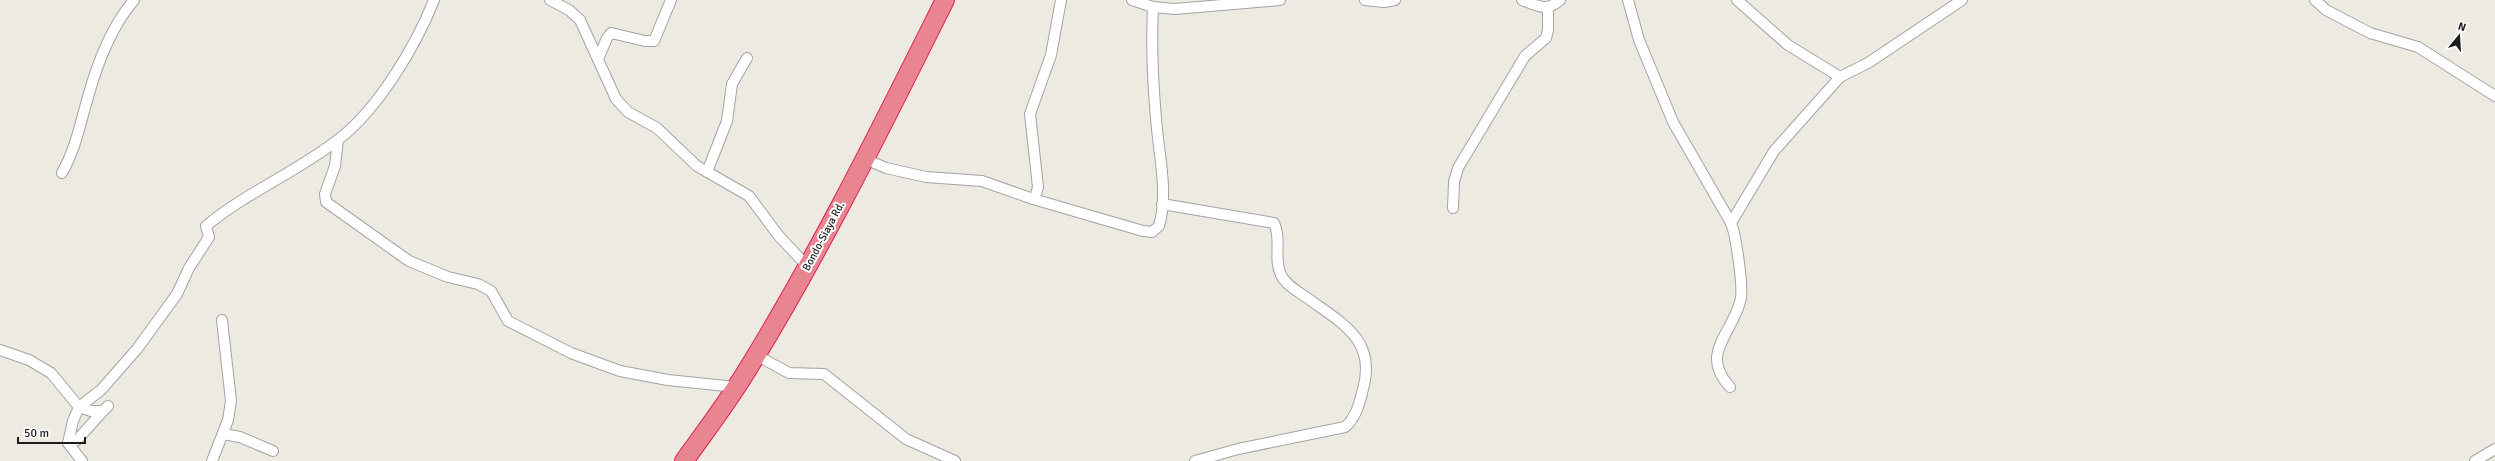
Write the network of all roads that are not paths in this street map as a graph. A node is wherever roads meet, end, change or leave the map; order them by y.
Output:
1 (134, 0) edge
2 (434, 0) edge
3 (550, 0) edge
4 (671, 0) edge
5 (945, 0) edge
6 (1061, 0) edge
7 (1136, 0) edge
8 (1280, 0) edge
9 (1365, 0) edge
10 (1395, 0) edge
11 (1522, 0) edge
12 (1560, 0) edge
13 (1628, 0) edge
14 (1737, 0) edge
15 (1962, 0) edge
16 (2314, 0) edge
17 (1153, 7) junction
18 (1548, 8) junction
19 (747, 58) dead end
20 (598, 59) junction
21 (1840, 77) junction
22 (2495, 96) edge
23 (338, 140) junction
24 (865, 158) junction
25 (707, 172) junction
26 (62, 173) dead end
27 (1033, 199) junction
28 (1162, 204) junction
29 (1453, 208) dead end
30 (1731, 222) junction
31 (807, 266) junction
32 (222, 320) dead end
33 (0, 350) edge
34 (756, 355) junction
35 (736, 387) junction
36 (1730, 387) dead end
37 (79, 407) junction
38 (223, 434) junction
39 (68, 443) junction
40 (2495, 449) edge
41 (273, 451) dead end
42 (82, 461) edge
43 (212, 461) edge
44 (684, 461) edge
45 (955, 461) edge
46 (1195, 461) edge
47 (2475, 461) edge

1 - 26 street
2 - 23 street
3 - 20 street
4 - 20 street
5 - 24 highway, Bondo-Siaya Rd.
6 - 27 street
7 - 17 street
8 - 17 street
9 - 10 street
11 - 18 street
12 - 18 street
13 - 30 street
14 - 21 street
15 - 21 street
16 - 22 street
17 - 28 street
18 - 29 street
19 - 25 street
20 - 25 street
21 - 30 street
23 - 35 street
23 - 37 street
24 - 27 street
24 - 31 highway, Bondo-Siaya Rd.
25 - 31 street
27 - 28 street
28 - 46 street
30 - 36 street
31 - 34 highway, Bondo-Siaya Rd.
32 - 38 street
33 - 37 street
34 - 35 highway, Bondo-Siaya Rd.
34 - 45 street
35 - 44 highway, Bondo-Siaya Rd.
37 - 39 street
37 - 39 street
38 - 41 street
38 - 43 street
39 - 42 street
40 - 47 street

